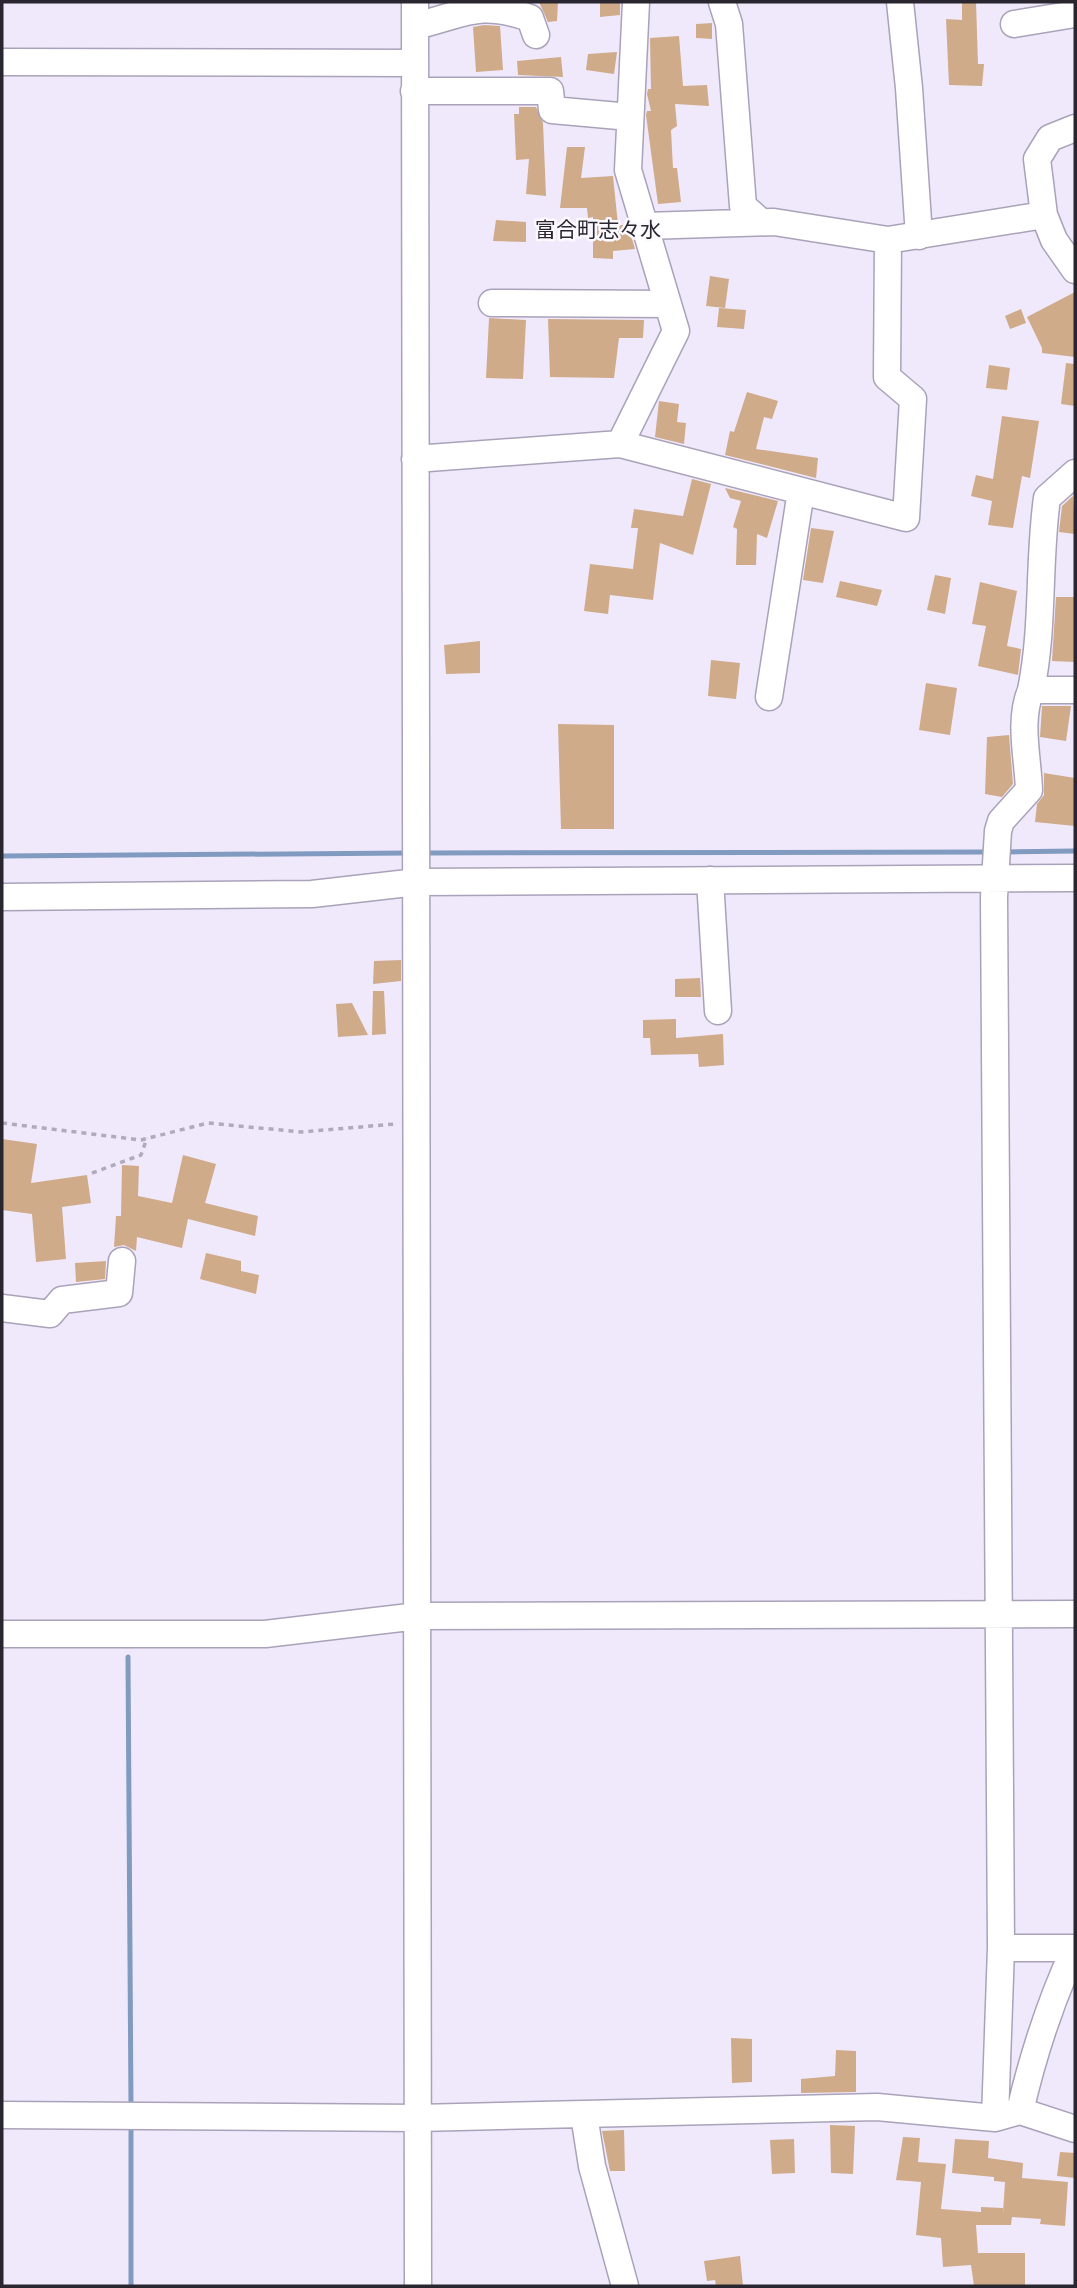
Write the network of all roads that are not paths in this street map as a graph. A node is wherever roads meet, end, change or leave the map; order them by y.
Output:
1 (636, 2) edge
2 (722, 2) edge
3 (900, 2) edge
4 (415, 14) edge
5 (1075, 14) edge
6 (1014, 24) dead end
7 (536, 35) dead end
8 (2, 62) edge
9 (414, 64) junction
10 (414, 91) junction
11 (631, 117) junction
12 (1075, 128) edge
13 (1044, 215) junction
14 (761, 222) junction
15 (645, 226) junction
16 (919, 236) junction
17 (888, 240) junction
18 (1075, 270) edge
19 (492, 303) dead end
20 (668, 304) junction
21 (620, 444) junction
22 (415, 459) junction
23 (1075, 473) edge
24 (801, 491) junction
25 (1031, 690) junction
26 (1075, 691) edge
27 (769, 697) dead end
28 (996, 874) junction
29 (417, 875) junction
30 (1075, 878) edge
31 (710, 880) junction
32 (2, 897) edge
33 (718, 1011) dead end
34 (122, 1261) dead end
35 (2, 1308) edge
36 (997, 1614) junction
37 (1075, 1614) edge
38 (418, 1616) junction
39 (2, 1634) edge
40 (1001, 1948) junction
41 (1075, 1948) edge
42 (1007, 2114) junction
43 (2, 2115) edge
44 (584, 2115) junction
45 (418, 2118) junction
46 (1075, 2129) edge
47 (418, 2286) edge
48 (625, 2286) edge

1 - 11 street
2 - 14 street
3 - 16 street
4 - 7 street
4 - 9 street
5 - 6 street
8 - 9 street
9 - 10 street
10 - 11 street
10 - 22 street
11 - 15 street
12 - 13 street
13 - 16 street
13 - 18 street
14 - 15 street
14 - 17 street
15 - 20 street
16 - 17 street
17 - 24 street
19 - 20 street
20 - 21 street
21 - 22 street
21 - 24 street
22 - 29 street
23 - 25 street
24 - 27 street
25 - 26 street
25 - 28 street
28 - 30 street
28 - 31 street
28 - 36 street
29 - 31 street
29 - 32 street
29 - 38 street
31 - 33 street
34 - 35 street
36 - 37 street
36 - 38 street
36 - 40 street
38 - 39 street
38 - 45 street
40 - 41 street
40 - 42 street
41 - 42 street
42 - 44 street
42 - 46 street
43 - 45 street
44 - 45 street
44 - 48 street
45 - 47 street

